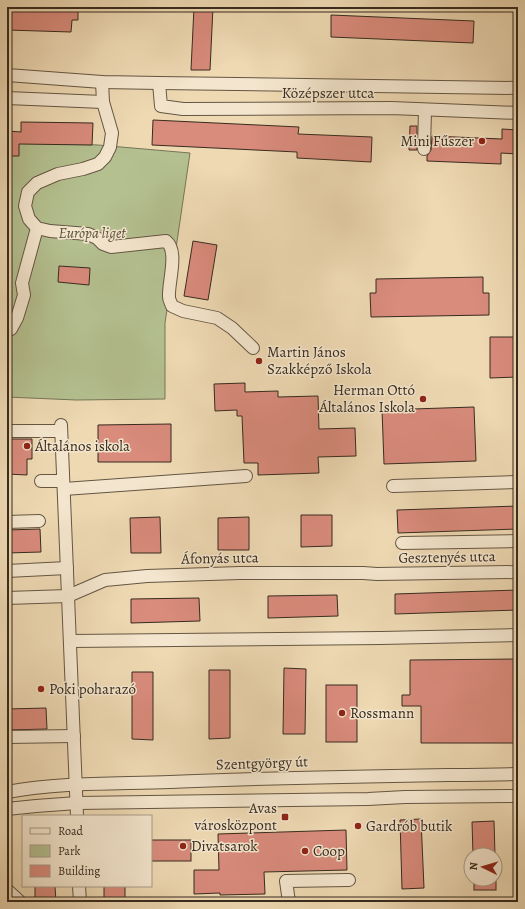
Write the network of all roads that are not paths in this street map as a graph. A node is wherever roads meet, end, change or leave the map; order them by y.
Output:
1 (7, 75) edge
2 (102, 82) junction
3 (159, 83) junction
4 (518, 88) edge
5 (7, 98) edge
6 (103, 102) junction
7 (425, 110) junction
8 (518, 113) edge
9 (424, 149) dead end
10 (37, 228) junction
11 (7, 331) edge
12 (253, 348) dead end
13 (7, 431) edge
14 (246, 476) dead end
15 (41, 481) dead end
16 (518, 482) edge
17 (63, 485) junction
18 (393, 486) dead end
19 (39, 520) dead end
20 (7, 522) edge
21 (518, 541) edge
22 (402, 543) dead end
23 (67, 568) junction
24 (7, 571) edge
25 (518, 572) edge
26 (377, 574) joint
27 (68, 596) junction
28 (7, 598) edge
29 (518, 635) edge
30 (70, 641) junction
31 (74, 736) junction
32 (7, 737) edge
33 (518, 774) edge
34 (404, 775) junction
35 (76, 785) junction
36 (7, 792) edge
37 (518, 796) edge
38 (405, 797) junction
39 (77, 803) junction
40 (7, 809) edge
41 (77, 815) edge
42 (349, 880) dead end
43 (79, 887) edge
44 (7, 890) edge
45 (20, 902) edge
46 (80, 902) edge
47 (289, 902) edge

1 - 2 street, Középszer utca
2 - 3 street, Középszer utca
2 - 6 street
3 - 4 street, Középszer utca
3 - 7 street, Középszer utca
5 - 6 street
6 - 10 street
7 - 8 street, Középszer utca
7 - 9 street
10 - 11 street
10 - 12 street
13 - 17 street
14 - 17 street
15 - 17 street
16 - 18 street
17 - 23 street
19 - 20 street
21 - 22 street, Gesztenyés utca
23 - 24 street
23 - 27 street
25 - 26 street, Gesztenyés utca
26 - 27 street, Áfonyás utca
27 - 28 street, Áfonyás utca
27 - 30 street
29 - 30 street
30 - 31 street
31 - 32 street
31 - 35 street
33 - 34 street, Szentgyörgy út
34 - 35 street, Szentgyörgy út
34 - 38 street
35 - 36 street, Szentgyörgy út
35 - 39 street
37 - 38 street
38 - 39 street
39 - 40 street
39 - 41 street
42 - 47 street
43 - 46 street
44 - 45 street

